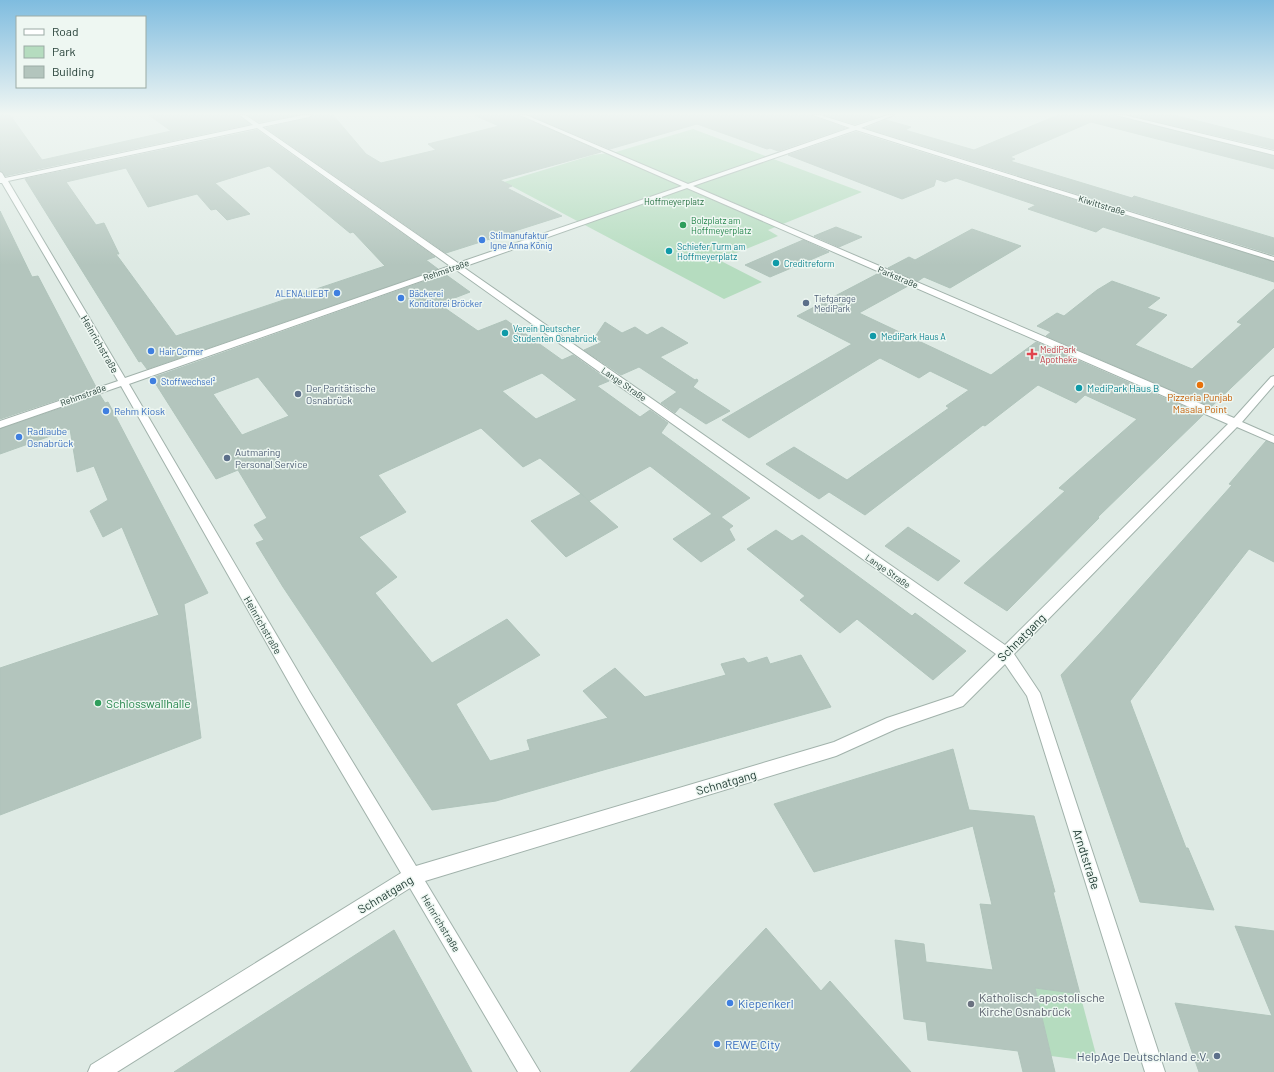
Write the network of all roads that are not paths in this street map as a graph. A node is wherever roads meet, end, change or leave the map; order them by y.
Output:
1 (65, 165) edge
2 (313, 165) edge
3 (638, 165) edge
4 (746, 165) edge
5 (976, 165) edge
6 (1, 178) edge
7 (686, 186) junction
8 (1274, 259) edge
9 (457, 266) junction
10 (1274, 379) edge
11 (122, 381) junction
12 (1235, 422) junction
13 (0, 425) edge
14 (1274, 440) edge
15 (1005, 653) junction
16 (413, 876) junction
17 (98, 1072) edge
18 (530, 1072) edge
19 (1155, 1072) edge

1 - 6 street
2 - 9 street, Lange Straße
3 - 7 street, Parkstraße
4 - 7 street, Rehmstraße
5 - 8 street, Kiwittstraße
6 - 11 street, Heinrichstraße
7 - 9 street, Rehmstraße
7 - 12 street, Parkstraße
9 - 11 street, Rehmstraße
9 - 15 street, Lange Straße
10 - 12 street, Schnatgang
11 - 13 street, Rehmstraße
11 - 16 street, Heinrichstraße
12 - 14 street, Parkstraße
12 - 15 street, Schnatgang
15 - 16 street, Schnatgang
15 - 19 street, Arndtstraße
16 - 17 street, Schnatgang
16 - 18 street, Heinrichstraße

